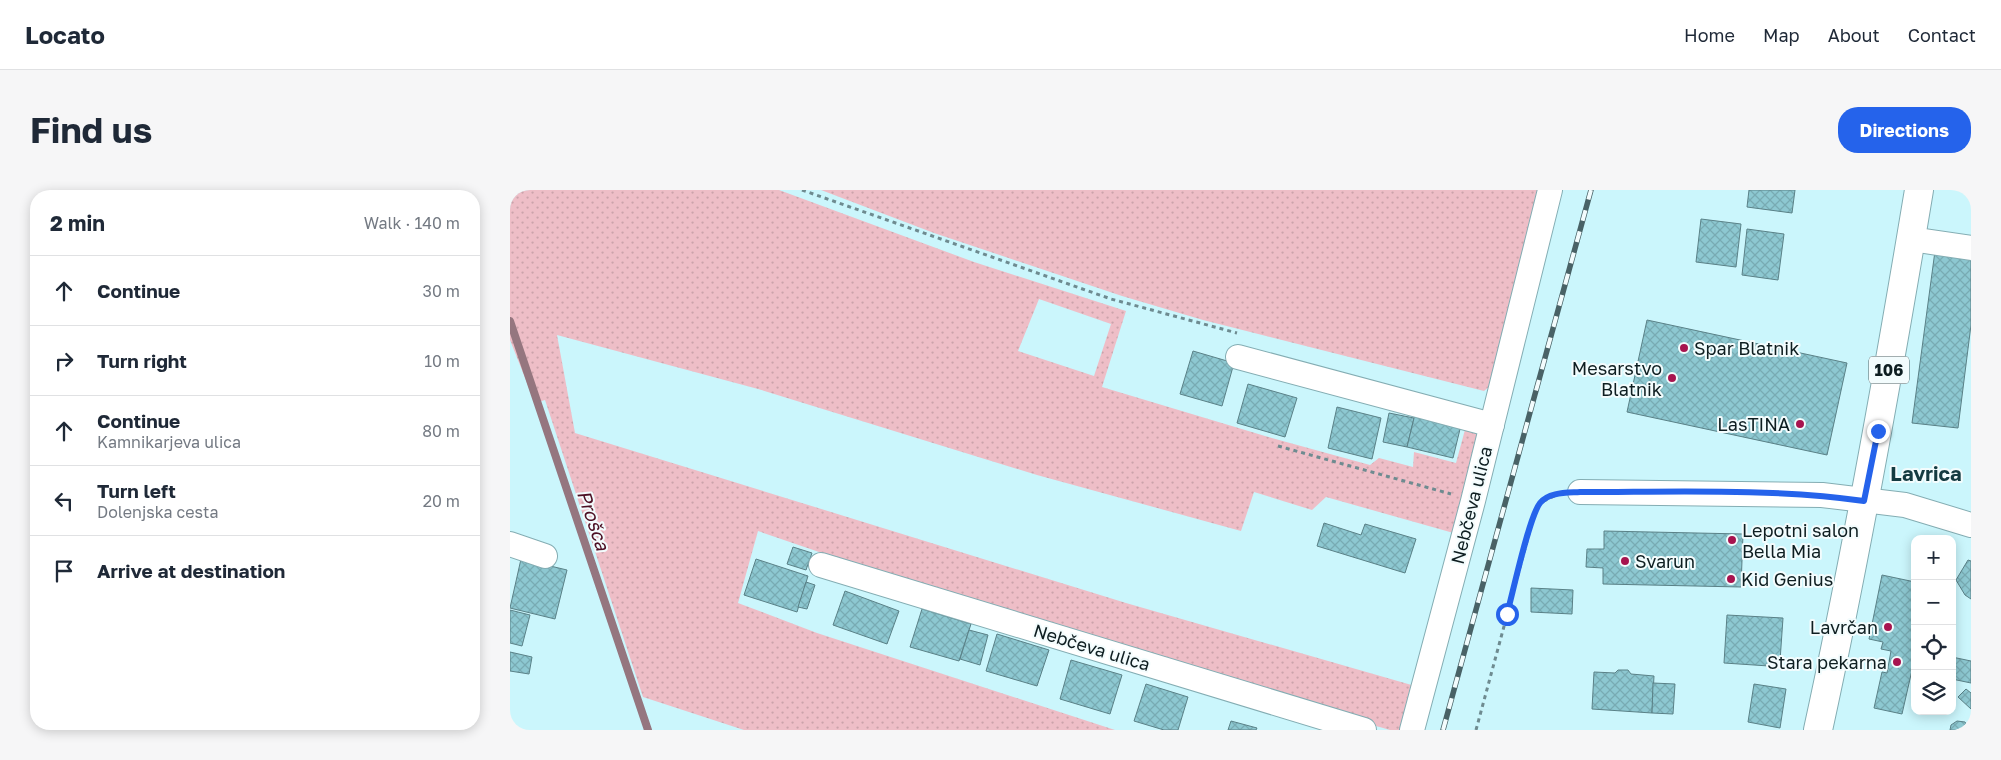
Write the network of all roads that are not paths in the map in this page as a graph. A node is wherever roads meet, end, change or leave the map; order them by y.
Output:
1 (1550, 190) edge
2 (1919, 190) edge
3 (1911, 239) junction
4 (1971, 248) edge
5 (1240, 346) road end
6 (1492, 425) junction
7 (1580, 492) road end
8 (1864, 501) junction
9 (1971, 525) edge
10 (510, 544) edge
11 (545, 556) dead end
12 (821, 565) dead end
13 (1364, 730) edge
14 (1412, 730) edge
15 (1818, 730) edge

1 - 6 street, Nebčeva ulica
2 - 3 main road, 106
3 - 4 street
3 - 8 main road, 106
5 - 6 street, Nebčeva ulica
6 - 14 street, Nebčeva ulica
7 - 8 street
8 - 9 street
8 - 15 main road, 106
10 - 11 street
12 - 13 street, Nebčeva ulica

